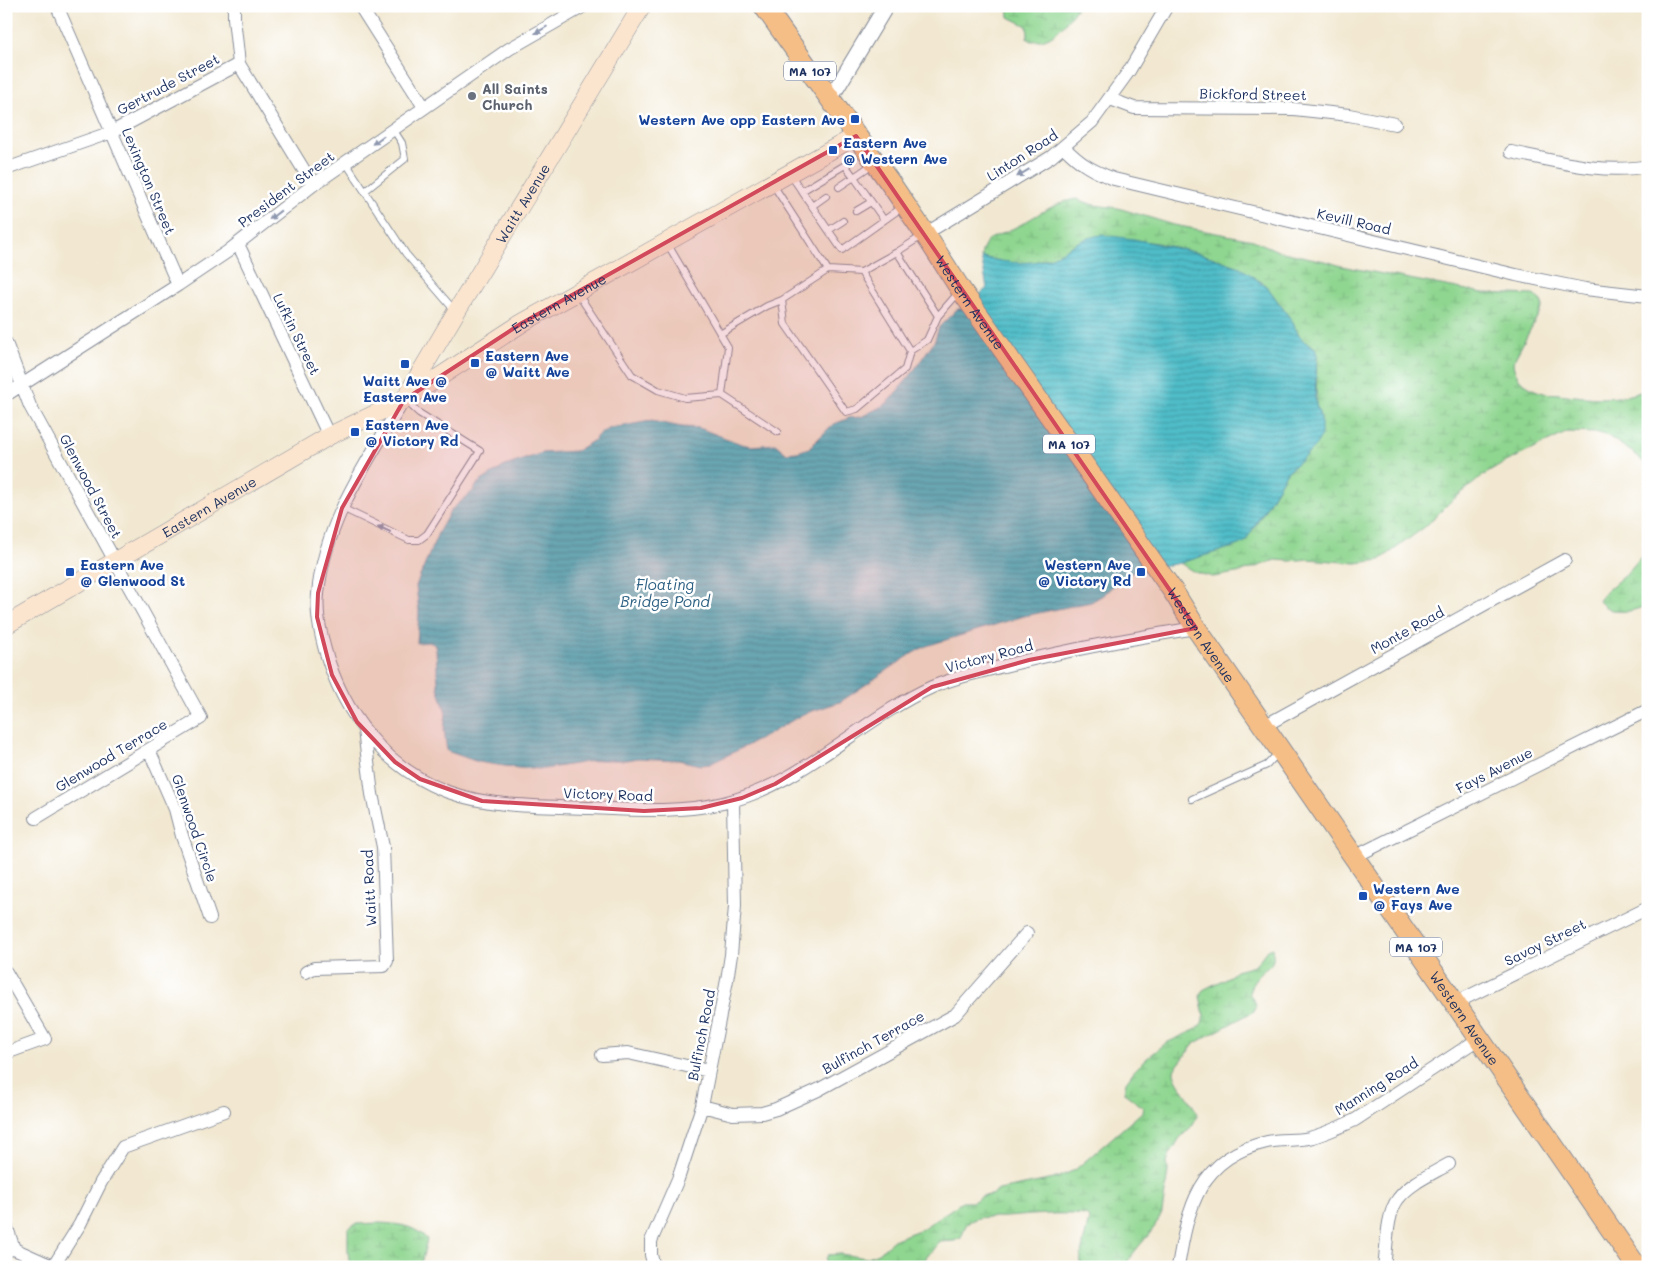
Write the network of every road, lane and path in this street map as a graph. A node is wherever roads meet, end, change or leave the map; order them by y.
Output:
1 (57, 6) edge
2 (234, 6) edge
3 (360, 6) edge
4 (584, 6) edge
5 (642, 6) edge
6 (764, 6) edge
7 (886, 6) edge
8 (1167, 6) edge
9 (239, 64) junction
10 (830, 99) junction
11 (1110, 99) junction
12 (424, 108) junction
13 (1396, 124) dead end
14 (393, 129) junction
15 (112, 132) junction
16 (856, 136) junction
17 (1064, 147) junction
18 (1511, 152) dead end
19 (346, 163) junction
20 (876, 163) junction
21 (1648, 166) edge
22 (6, 169) edge
23 (789, 173) junction
24 (854, 177) junction
25 (772, 183) junction
26 (313, 185) junction
27 (839, 187) dead end
28 (364, 191) junction
29 (802, 192) junction
30 (826, 196) dead end
31 (871, 202) junction
32 (905, 205) junction
33 (812, 206) junction
34 (856, 211) dead end
35 (884, 220) junction
36 (843, 221) dead end
37 (828, 230) junction
38 (926, 234) junction
39 (666, 242) junction
40 (238, 244) junction
41 (897, 252) junction
42 (828, 270) junction
43 (862, 272) junction
44 (178, 285) junction
45 (577, 292) junction
46 (963, 293) junction
47 (1648, 296) edge
48 (782, 300) junction
49 (456, 312) junction
50 (938, 316) junction
51 (720, 334) junction
52 (6, 343) edge
53 (910, 351) junction
54 (22, 384) junction
55 (6, 395) edge
56 (722, 395) junction
57 (404, 400) junction
58 (778, 432) dead end
59 (329, 436) junction
60 (342, 508) junction
61 (1565, 560) dead end
62 (115, 562) junction
63 (6, 626) edge
64 (1196, 628) junction
65 (1648, 710) edge
66 (202, 718) joint
67 (1264, 726) junction
68 (364, 730) junction
69 (149, 750) junction
70 (1280, 750) junction
71 (1192, 800) dead end
72 (733, 801) junction
73 (36, 818) dead end
74 (1354, 857) junction
75 (1648, 908) edge
76 (210, 918) dead end
77 (1027, 934) dead end
78 (6, 972) edge
79 (306, 972) dead end
80 (1454, 1003) junction
81 (1480, 1038) junction
82 (6, 1053) edge
83 (602, 1055) dead end
84 (709, 1071) junction
85 (702, 1106) junction
86 (224, 1111) dead end
87 (1449, 1164) dead end
88 (6, 1225) edge
89 (10, 1250) edge
90 (54, 1267) edge
91 (654, 1267) edge
92 (1178, 1267) edge
93 (1384, 1267) edge
94 (1637, 1267) edge

1 - 15 street, Lexington Street
2 - 9 street
3 - 12 street
4 -> 12 street, President Street
5 - 49 main road, Waitt Avenue
6 - 10 main road, Western Avenue / MA 107
7 - 10 street
8 - 11 street, Linton Road
9 - 15 street, Gertrude Street
9 - 26 street, Gertrude Street
10 - 16 main road, Western Avenue / MA 107
11 - 13 street, Bickford Street
11 - 17 street, Linton Road
12 - 14 street, President Street
14 -> 19 street, President Street
14 - 28 lane
15 - 22 street, Gertrude Street
15 - 44 street, Lexington Street
16 - 20 main road, Western Avenue / MA 107
16 - 23 main road, Eastern Avenue
17 -> 38 street, Linton Road
17 - 47 street, Kevill Road
18 - 21 street
19 - 26 street, President Street
19 - 28 lane
20 - 24 lane
20 - 32 main road, Western Avenue / MA 107
23 - 25 main road, Eastern Avenue
23 - 29 lane
24 - 27 lane
24 - 29 lane
24 - 31 lane
25 - 39 main road, Eastern Avenue
25 - 42 lane
26 -> 40 street, President Street
28 - 49 lane
29 - 33 lane
30 - 33 lane
31 - 34 lane
31 - 35 lane
32 - 35 lane
32 - 38 main road, Western Avenue / MA 107
33 - 37 lane
35 - 37 lane
36 - 37 lane
38 - 41 lane
38 - 46 main road, Western Avenue / MA 107
39 - 45 main road, Eastern Avenue
39 - 51 lane
40 - 44 street, President Street
40 - 59 street, Lufkin Street
41 - 43 lane
41 - 50 lane
42 - 43 lane
42 - 48 lane
43 - 53 lane
44 - 54 street, President Street
45 - 56 lane
45 - 57 main road, Eastern Avenue
46 - 50 lane
46 - 64 main road, Western Avenue / MA 107
48 - 51 lane
48 - 53 lane
49 - 57 main road, Waitt Avenue
50 - 53 lane
51 - 56 lane
52 - 54 street, Glenwood Street
54 - 55 street, President Street
54 - 62 street, Glenwood Street
56 - 58 lane
57 - 59 main road, Eastern Avenue
57 - 60 street, Victory Road
57 -> 60 lane
59 - 62 main road, Eastern Avenue
60 - 68 street, Victory Road
61 - 67 street, Monte Road
62 - 63 main road, Eastern Avenue
62 - 66 street, Glenwood Street
64 - 67 main road, Western Avenue / MA 107
64 - 72 street, Victory Road
65 - 74 street, Fays Avenue
66 - 69 street, Glenwood Terrace
67 - 70 main road, Western Avenue / MA 107
68 - 72 street, Victory Road
68 - 79 street, Waitt Road
69 - 73 street, Glenwood Terrace
69 - 76 street, Glenwood Circle
70 - 71 lane
70 - 74 main road, Western Avenue / MA 107
72 - 84 street, Bulfinch Road
74 - 80 main road, Western Avenue / MA 107
75 - 80 street, Savoy Street
77 - 85 street, Bulfinch Terrace
78 - 82 street
80 - 81 main road, Western Avenue / MA 107
81 - 92 street, Manning Road
81 - 94 main road, Western Avenue / MA 107
83 - 84 street
84 - 85 street, Bulfinch Road
85 - 91 street, Bulfinch Road
86 - 90 street
87 - 93 street
88 - 89 street
89 - 90 street

